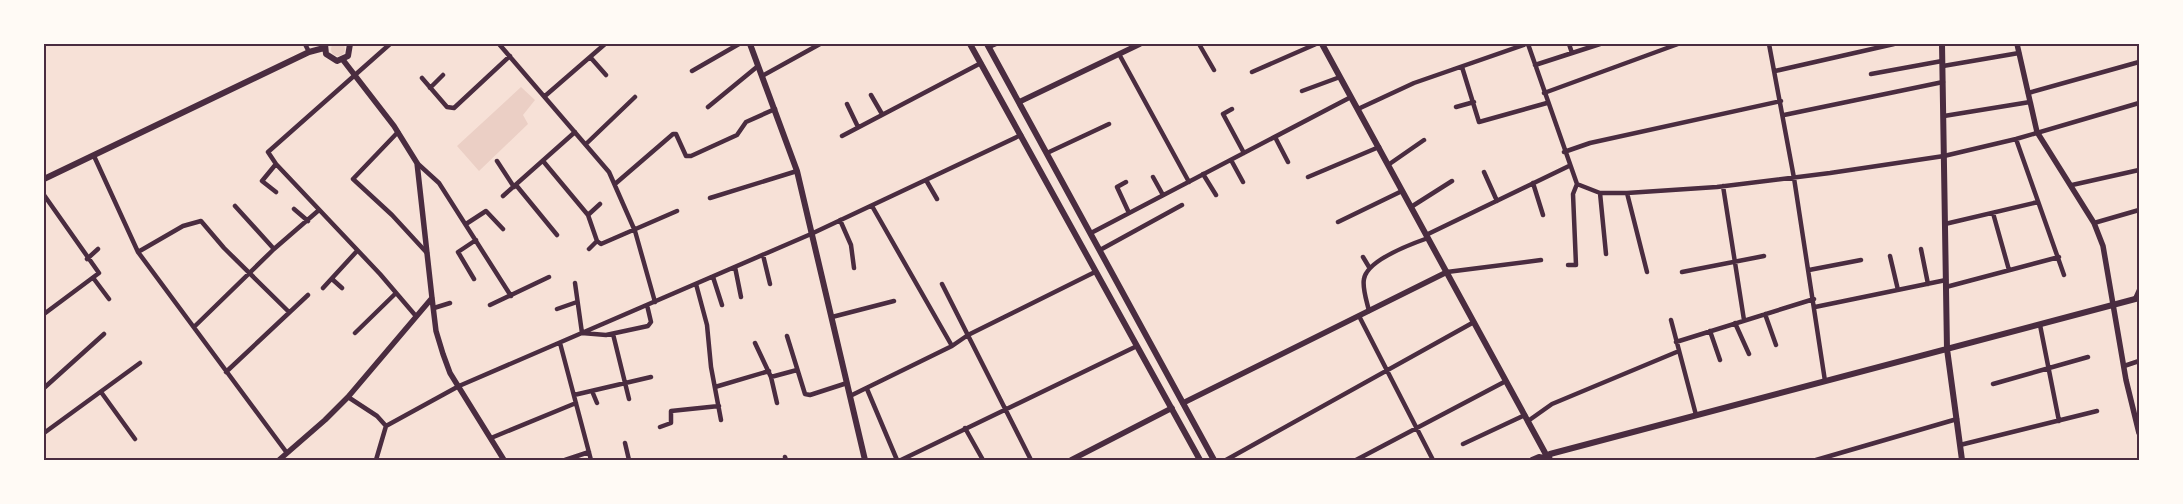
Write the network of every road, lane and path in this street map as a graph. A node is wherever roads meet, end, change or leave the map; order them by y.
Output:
1 (305, 44) edge
2 (350, 44) edge
3 (390, 44) edge
4 (500, 44) edge
5 (605, 44) edge
6 (740, 44) edge
7 (750, 44) edge
8 (820, 44) edge
9 (970, 44) edge
10 (996, 44) edge
11 (1140, 44) edge
12 (1199, 44) edge
13 (1316, 44) edge
14 (1322, 44) edge
15 (1527, 44) edge
16 (1569, 44) edge
17 (1599, 44) edge
18 (1678, 44) edge
19 (1769, 44) edge
20 (1894, 44) edge
21 (1942, 44) edge
22 (2017, 44) edge
23 (325, 46) edge
24 (988, 46) edge
25 (310, 52) junction
26 (1572, 53) junction
27 (2019, 53) junction
28 (1119, 54) junction
29 (510, 56) junction
30 (591, 58) junction
31 (344, 60) junction
32 (2139, 62) edge
33 (980, 63) junction
34 (1942, 64) junction
35 (1535, 65) junction
36 (758, 66) junction
37 (1462, 67) junction
38 (1214, 70) dead end
39 (692, 71) dead end
40 (1775, 71) junction
41 (1252, 72) dead end
42 (1871, 74) dead end
43 (356, 75) junction
44 (443, 75) dead end
45 (606, 76) dead end
46 (762, 76) junction
47 (1340, 77) junction
48 (422, 78) dead end
49 (1943, 82) junction
50 (430, 88) junction
51 (1302, 91) dead end
52 (1544, 92) junction
53 (2028, 93) junction
54 (871, 95) dead end
55 (544, 96) junction
56 (635, 97) dead end
57 (1351, 97) junction
58 (1781, 101) junction
59 (1019, 102) junction
60 (1474, 102) junction
61 (1548, 102) junction
62 (2030, 102) junction
63 (2139, 103) edge
64 (847, 104) dead end
65 (708, 107) dead end
66 (1456, 107) dead end
67 (775, 109) junction
68 (1232, 109) dead end
69 (1358, 109) junction
70 (882, 114) junction
71 (1784, 115) junction
72 (1944, 116) junction
73 (1109, 124) dead end
74 (858, 127) junction
75 (398, 132) junction
76 (575, 132) junction
77 (2037, 132) junction
78 (1021, 135) junction
79 (842, 136) dead end
80 (1275, 137) junction
81 (2016, 139) junction
82 (1424, 140) dead end
83 (586, 143) junction
84 (1379, 148) junction
85 (1047, 152) junction
86 (1564, 152) junction
87 (1244, 153) junction
88 (94, 156) junction
89 (1944, 156) junction
90 (1231, 160) junction
91 (497, 161) dead end
92 (543, 161) junction
93 (1288, 162) dead end
94 (417, 163) junction
95 (276, 164) junction
96 (1388, 165) junction
97 (1569, 166) junction
98 (2139, 170) edge
99 (797, 171) junction
100 (1484, 172) dead end
101 (1203, 174) junction
102 (1153, 177) dead end
103 (1308, 177) dead end
104 (1794, 178) junction
105 (44, 179) edge
106 (926, 180) junction
107 (1452, 181) dead end
108 (1126, 182) dead end
109 (1189, 182) junction
110 (1243, 182) dead end
111 (1533, 183) junction
112 (615, 184) junction
113 (1576, 184) junction
114 (2072, 185) junction
115 (515, 186) junction
116 (1723, 186) junction
117 (1402, 191) junction
118 (276, 192) dead end
119 (1600, 193) junction
120 (1627, 193) junction
121 (44, 194) edge
122 (1163, 195) junction
123 (1216, 195) dead end
124 (503, 196) dead end
125 (710, 198) dead end
126 (937, 199) dead end
127 (1497, 201) junction
128 (2038, 202) junction
129 (600, 204) dead end
130 (1182, 205) dead end
131 (235, 206) dead end
132 (872, 206) junction
133 (1411, 207) junction
134 (294, 209) dead end
135 (319, 210) junction
136 (2139, 210) edge
137 (677, 211) dead end
138 (1129, 213) junction
139 (1993, 213) junction
140 (588, 215) junction
141 (1543, 215) dead end
142 (840, 220) junction
143 (308, 221) junction
144 (1338, 222) dead end
145 (2094, 223) junction
146 (466, 224) junction
147 (1945, 224) junction
148 (503, 229) dead end
149 (635, 231) junction
150 (1090, 233) junction
151 (811, 234) junction
152 (557, 235) dead end
153 (1427, 237) junction
154 (476, 240) junction
155 (597, 241) junction
156 (98, 249) dead end
157 (589, 249) dead end
158 (1922, 249) dead end
159 (274, 250) junction
160 (1100, 250) junction
161 (357, 251) junction
162 (138, 252) junction
163 (427, 254) junction
164 (1606, 254) dead end
165 (763, 255) junction
166 (1764, 256) dead end
167 (1890, 256) dead end
168 (1364, 257) dead end
169 (2059, 257) junction
170 (87, 259) junction
171 (1541, 260) dead end
172 (1861, 260) dead end
173 (1735, 261) junction
174 (1568, 265) dead end
175 (735, 267) junction
176 (1369, 267) junction
177 (854, 268) dead end
178 (1809, 270) junction
179 (2008, 270) junction
180 (248, 272) junction
181 (1095, 272) junction
182 (1447, 272) junction
183 (1647, 272) dead end
184 (1682, 272) dead end
185 (2064, 275) dead end
186 (549, 277) dead end
187 (713, 277) junction
188 (94, 279) junction
189 (332, 279) junction
190 (474, 279) dead end
191 (575, 283) dead end
192 (1946, 283) junction
193 (696, 284) junction
194 (770, 284) dead end
195 (942, 284) dead end
196 (1928, 284) junction
197 (323, 288) dead end
198 (342, 288) dead end
199 (1898, 290) junction
200 (2139, 290) edge
201 (396, 293) junction
202 (308, 295) dead end
203 (510, 296) junction
204 (432, 298) junction
205 (742, 298) dead end
206 (2137, 298) edge
207 (109, 299) dead end
208 (1814, 299) junction
209 (894, 301) dead end
210 (577, 302) junction
211 (655, 302) junction
212 (450, 303) dead end
213 (2113, 304) junction
214 (490, 305) dead end
215 (648, 305) junction
216 (722, 305) dead end
217 (1815, 306) junction
218 (434, 308) junction
219 (558, 309) dead end
220 (1369, 310) junction
221 (289, 312) junction
222 (44, 314) edge
223 (1765, 314) junction
224 (415, 315) junction
225 (1358, 316) junction
226 (832, 317) junction
227 (1670, 320) dead end
228 (1744, 320) junction
229 (1474, 322) junction
230 (1735, 323) junction
231 (2040, 325) junction
232 (194, 327) junction
233 (1710, 331) junction
234 (355, 333) dead end
235 (582, 333) junction
236 (104, 334) dead end
237 (613, 334) junction
238 (968, 335) junction
239 (787, 336) dead end
240 (1676, 342) junction
241 (560, 343) junction
242 (755, 343) dead end
243 (1776, 345) dead end
244 (952, 346) junction
245 (1137, 346) junction
246 (1947, 349) junction
247 (1679, 351) junction
248 (1749, 354) dead end
249 (2088, 357) dead end
250 (1720, 360) dead end
251 (2139, 361) edge
252 (140, 362) dead end
253 (2124, 366) junction
254 (2049, 368) junction
255 (769, 370) junction
256 (797, 370) junction
257 (1387, 371) junction
258 (226, 372) junction
259 (651, 377) dead end
260 (771, 377) junction
261 (1506, 381) junction
262 (1825, 381) junction
263 (626, 383) junction
264 (847, 383) junction
265 (1993, 384) dead end
266 (459, 386) junction
267 (715, 387) junction
268 (44, 388) edge
269 (867, 389) junction
270 (592, 391) junction
271 (101, 392) junction
272 (574, 395) junction
273 (850, 396) junction
274 (348, 397) junction
275 (629, 399) dead end
276 (576, 403) junction
277 (597, 403) dead end
278 (777, 403) dead end
279 (1183, 403) junction
280 (719, 406) junction
281 (1172, 408) junction
282 (1006, 410) junction
283 (2137, 410) edge
284 (2097, 411) dead end
285 (1696, 415) junction
286 (1526, 418) junction
287 (1957, 419) junction
288 (721, 420) dead end
289 (2059, 421) junction
290 (386, 426) junction
291 (660, 427) dead end
292 (965, 428) junction
293 (1417, 428) junction
294 (44, 433) edge
295 (2139, 433) edge
296 (491, 438) junction
297 (135, 439) dead end
298 (625, 443) dead end
299 (1463, 444) dead end
300 (1960, 445) junction
301 (588, 452) junction
302 (288, 453) junction
303 (1235, 458) edge
304 (279, 460) edge
305 (376, 460) edge
306 (504, 460) edge
307 (565, 460) edge
308 (591, 460) edge
309 (628, 460) edge
310 (865, 460) edge
311 (899, 460) edge
312 (983, 460) edge
313 (1031, 460) edge
314 (1070, 460) edge
315 (1200, 460) edge
316 (1214, 460) edge
317 (1226, 460) edge
318 (1356, 460) edge
319 (1433, 460) edge
320 (1532, 460) edge
321 (1549, 460) edge
322 (1816, 460) edge
323 (1962, 460) edge

1 - 25 street
2 - 31 main road
3 - 43 street
4 - 29 street
5 - 30 street
6 - 39 street
7 - 36 main road
8 - 46 street
9 - 33 main road
10 - 24 street
11 - 28 street
12 - 38 street
13 - 41 street
14 - 47 main road
15 - 35 street
15 - 37 street
16 - 26 street
17 - 26 street
18 - 52 street
19 - 40 street
20 - 40 street
21 - 34 main road
22 - 27 street
23 - 25 main road
23 - 31 main road
24 - 59 main road
25 - 88 main road
26 - 35 street
27 - 34 street
27 - 53 street
28 - 59 street
28 - 109 street
29 - 50 street
29 - 55 street
30 - 45 street
30 - 55 street
31 - 43 street
32 - 53 street
33 - 70 street
33 - 78 main road
34 - 42 street
34 - 49 main road
35 - 52 street
36 - 46 main road
36 - 65 street
37 - 60 street
37 - 69 street
40 - 58 street
43 - 75 street
43 - 95 street
44 - 50 street
46 - 67 main road
47 - 51 street
47 - 57 main road
48 - 50 street
49 - 71 street
49 - 72 main road
52 - 61 street
53 - 62 street
54 - 70 street
55 - 76 street
56 - 83 street
57 - 69 main road
57 - 80 street
58 - 71 street
58 - 86 street
59 - 85 main road
60 - 61 street
60 - 66 street
61 - 86 street
62 - 72 street
62 - 77 street
63 - 77 street
64 - 74 street
67 - 99 main road
67 - 112 street
68 - 87 street
69 - 84 main road
70 - 74 street
71 - 104 street
72 - 89 main road
73 - 85 street
74 - 79 street
75 - 94 street
75 - 163 street
76 - 83 street
76 - 92 street
77 - 81 street
77 - 114 street
78 - 106 street
78 - 181 main road
80 - 87 street
80 - 93 street
81 - 89 street
81 - 128 street
82 - 96 street
83 - 112 street
84 - 96 main road
84 - 103 street
85 - 150 main road
86 - 97 street
87 - 90 street
88 - 105 main road
88 - 162 street
89 - 104 street
89 - 147 main road
90 - 101 street
90 - 110 street
91 - 115 street
92 - 115 street
92 - 140 street
94 - 146 street
94 - 163 street
95 - 118 street
95 - 135 street
96 - 117 main road
97 - 111 street
97 - 113 street
98 - 114 street
99 - 125 street
99 - 151 main road
100 - 127 street
101 - 109 street
101 - 123 street
102 - 122 street
104 - 116 street
104 - 178 street
106 - 126 street
106 - 132 street
107 - 133 street
108 - 138 street
109 - 122 street
111 - 127 street
111 - 141 street
112 - 149 street
113 - 119 street
113 - 174 street
114 - 145 street
115 - 124 street
115 - 152 street
116 - 120 street
116 - 173 street
117 - 133 main road
117 - 144 street
119 - 120 street
119 - 164 street
120 - 183 street
121 - 170 street
122 - 138 street
127 - 153 street
128 - 139 street
128 - 169 street
129 - 140 street
130 - 160 street
131 - 159 street
132 - 142 street
132 - 244 street
133 - 153 main road
134 - 143 street
135 - 143 street
135 - 161 street
136 - 145 street
137 - 149 street
138 - 150 street
139 - 147 street
139 - 179 street
140 - 155 street
142 - 151 street
142 - 177 street
143 - 159 street
145 - 213 street
146 - 148 street
146 - 154 street
147 - 192 main road
149 - 155 street
149 - 211 street
150 - 160 main road
151 - 165 street
151 - 226 main road
153 - 176 street
153 - 182 main road
154 - 190 street
154 - 203 street
155 - 157 street
156 - 170 street
158 - 196 street
159 - 180 street
160 - 279 main road
161 - 189 street
161 - 201 street
162 - 180 street
162 - 232 street
163 - 204 street
165 - 175 street
165 - 194 street
166 - 173 street
167 - 199 street
168 - 176 street
169 - 179 street
169 - 185 street
170 - 188 street
171 - 182 street
172 - 178 street
173 - 184 street
173 - 228 street
175 - 187 street
175 - 205 street
176 - 220 street
178 - 208 street
179 - 192 street
180 - 221 street
180 - 232 street
181 - 238 street
181 - 245 main road
182 - 220 street
182 - 229 main road
186 - 203 street
187 - 193 street
187 - 216 street
188 - 207 street
188 - 222 street
189 - 197 street
189 - 198 street
191 - 210 street
192 - 196 street
192 - 246 main road
193 - 211 street
193 - 267 street
195 - 238 street
196 - 199 street
199 - 217 street
200 - 206 street
201 - 224 street
201 - 234 street
202 - 221 street
203 - 214 street
204 - 218 street
204 - 224 street
206 - 213 main road
208 - 217 street
208 - 223 street
209 - 226 street
210 - 219 street
210 - 235 street
211 - 215 street
212 - 218 street
213 - 231 main road
213 - 253 street
215 - 235 street
215 - 237 street
217 - 262 street
218 - 266 street
220 - 225 street
221 - 258 street
223 - 228 street
223 - 243 street
224 - 274 street
225 - 257 street
225 - 279 street
226 - 264 main road
227 - 240 street
228 - 230 street
229 - 257 street
229 - 261 main road
230 - 233 street
230 - 248 street
231 - 246 main road
231 - 254 street
232 - 258 street
233 - 240 street
233 - 250 street
235 - 237 street
235 - 241 street
236 - 268 street
237 - 263 street
238 - 244 street
238 - 282 street
239 - 256 street
240 - 247 street
241 - 266 street
241 - 272 street
242 - 255 street
244 - 269 street
245 - 281 main road
245 - 282 street
246 - 262 main road
246 - 287 main road
247 - 285 street
247 - 286 street
249 - 254 street
251 - 253 street
252 - 271 street
253 - 283 street
254 - 265 street
254 - 289 street
255 - 260 street
255 - 267 street
256 - 260 street
256 - 264 street
257 - 293 street
257 - 303 street
258 - 302 street
259 - 263 street
260 - 278 street
261 - 286 main road
261 - 293 street
262 - 285 main road
263 - 270 street
263 - 275 street
264 - 273 main road
266 - 290 street
266 - 296 street
267 - 280 street
269 - 273 street
269 - 311 street
270 - 272 street
270 - 277 street
271 - 294 street
271 - 297 street
272 - 276 street
273 - 310 main road
274 - 290 street
274 - 302 street
276 - 296 street
276 - 301 street
279 - 316 main road
280 - 288 street
280 - 291 street
281 - 314 street
281 - 315 main road
282 - 292 street
282 - 313 street
283 - 295 street
284 - 289 street
285 - 321 main road
286 - 299 street
286 - 321 main road
287 - 300 main road
287 - 322 street
289 - 300 street
290 - 305 street
292 - 311 street
292 - 312 street
293 - 318 street
293 - 319 street
296 - 306 street
298 - 309 street
300 - 323 main road
301 - 307 street
301 - 308 street
302 - 304 street
303 - 317 street
320 - 321 main road

